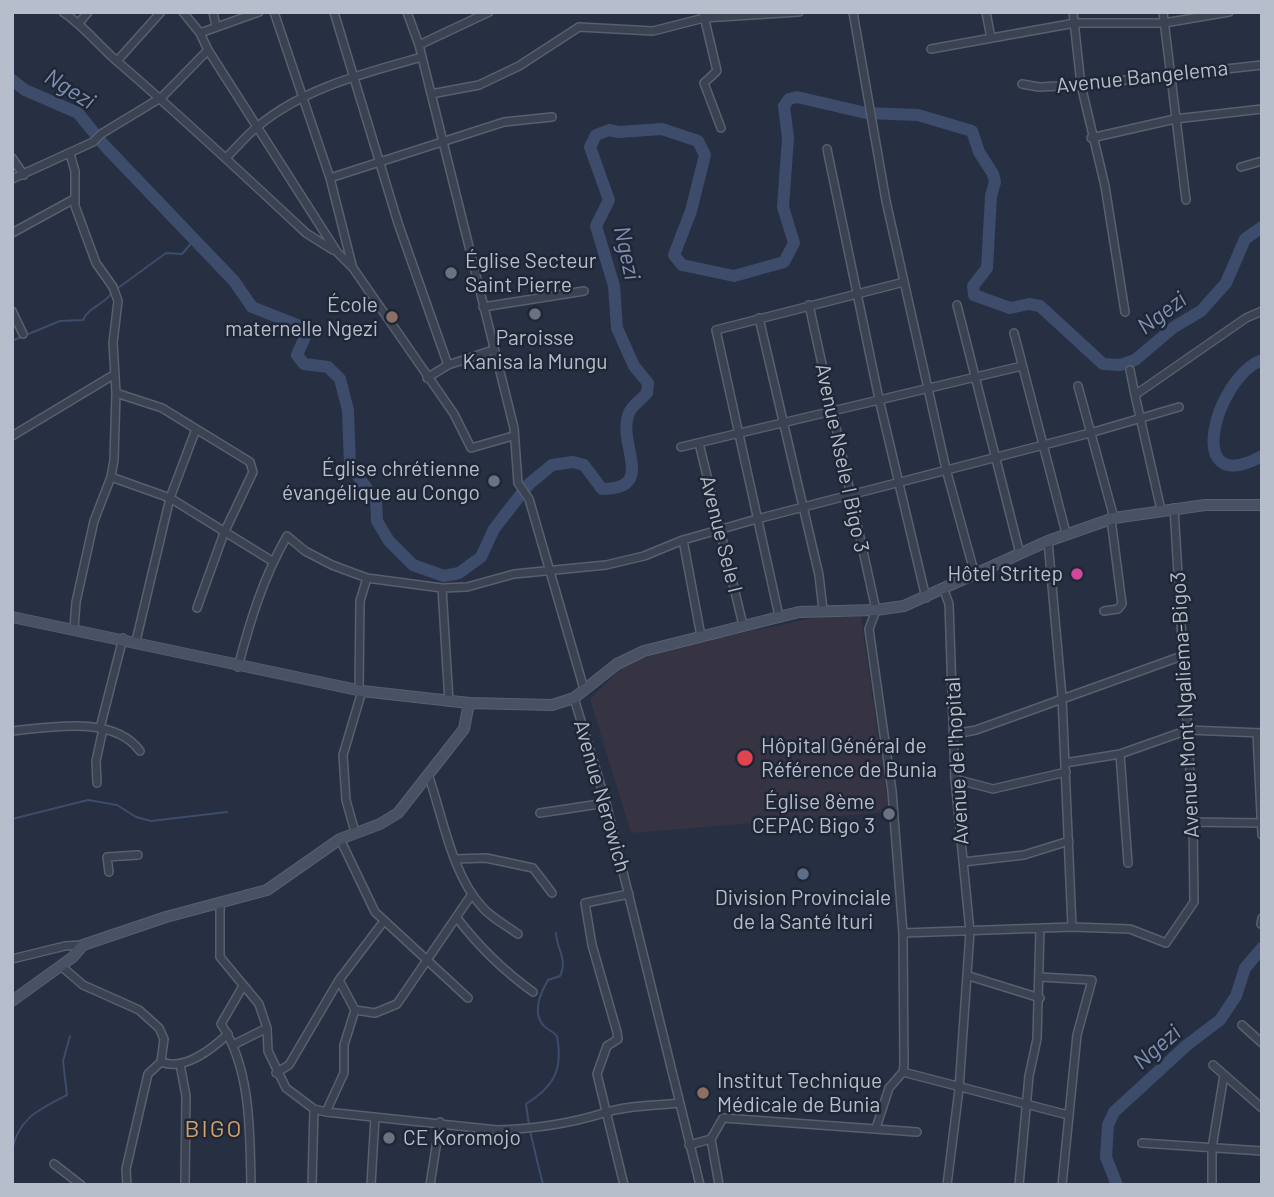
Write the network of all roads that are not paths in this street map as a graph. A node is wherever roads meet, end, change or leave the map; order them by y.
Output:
1 (63, 12) edge
2 (88, 12) edge
3 (161, 12) edge
4 (183, 12) edge
5 (213, 12) edge
6 (259, 12) edge
7 (274, 12) edge
8 (334, 12) edge
9 (407, 12) edge
10 (489, 12) edge
11 (799, 12) edge
12 (853, 12) edge
13 (986, 12) edge
14 (1073, 12) edge
15 (1163, 12) edge
16 (1229, 12) edge
17 (704, 15) edge
18 (79, 23) junction
19 (1075, 23) junction
20 (1164, 23) junction
21 (216, 26) junction
22 (200, 33) junction
23 (991, 38) junction
24 (419, 45) junction
25 (931, 49) dead end
26 (208, 50) junction
27 (422, 57) junction
28 (117, 61) junction
29 (1262, 65) edge
30 (354, 76) junction
31 (1169, 76) junction
32 (1022, 84) dead end
33 (1081, 85) junction
34 (431, 94) junction
35 (162, 97) junction
36 (303, 97) junction
37 (1262, 110) edge
38 (552, 117) dead end
39 (1175, 119) junction
40 (257, 126) junction
41 (721, 128) dead end
42 (1091, 138) junction
43 (443, 142) junction
44 (827, 149) dead end
45 (70, 154) junction
46 (12, 158) edge
47 (226, 158) junction
48 (380, 162) junction
49 (1262, 162) edge
50 (1241, 167) dead end
51 (24, 175) junction
52 (330, 178) junction
53 (12, 179) edge
54 (74, 199) junction
55 (1186, 200) dead end
56 (12, 233) edge
57 (337, 252) junction
58 (353, 268) junction
59 (904, 282) junction
60 (584, 291) dead end
61 (857, 294) junction
62 (957, 304) dead end
63 (809, 305) junction
64 (483, 307) junction
65 (12, 311) edge
66 (1262, 311) edge
67 (1125, 312) dead end
68 (759, 318) junction
69 (1014, 332) dead end
70 (23, 334) dead end
71 (493, 350) junction
72 (448, 365) junction
73 (1022, 366) junction
74 (1130, 370) dead end
75 (115, 374) junction
76 (974, 376) junction
77 (427, 378) junction
78 (1078, 386) dead end
79 (927, 387) junction
80 (116, 393) junction
81 (1135, 396) junction
82 (879, 398) junction
83 (1179, 407) dead end
84 (832, 411) junction
85 (1141, 419) junction
86 (782, 423) junction
87 (196, 429) junction
88 (1090, 433) junction
89 (738, 434) junction
90 (12, 436) edge
91 (513, 436) junction
92 (699, 443) junction
93 (1042, 445) junction
94 (681, 447) dead end
95 (995, 456) junction
96 (946, 468) junction
97 (111, 477) junction
98 (898, 481) junction
99 (850, 494) junction
100 (170, 498) junction
101 (1262, 505) edge
102 (803, 507) junction
103 (1174, 508) junction
104 (1161, 510) junction
105 (757, 519) junction
106 (1112, 519) junction
107 (719, 529) junction
108 (224, 533) junction
109 (1066, 534) junction
110 (683, 540) junction
111 (1048, 541) junction
112 (1020, 554) junction
113 (272, 561) junction
114 (552, 571) junction
115 (975, 575) junction
116 (367, 578) junction
117 (442, 588) junction
118 (944, 590) junction
119 (926, 598) junction
120 (197, 608) dead end
121 (823, 610) junction
122 (876, 610) junction
123 (1104, 611) dead end
124 (779, 616) junction
125 (12, 617) edge
126 (743, 625) junction
127 (75, 628) junction
128 (701, 636) junction
129 (123, 638) junction
130 (136, 641) junction
131 (1182, 656) junction
132 (237, 667) junction
133 (584, 688) junction
134 (360, 691) junction
135 (1062, 697) junction
136 (574, 698) junction
137 (449, 702) junction
138 (469, 703) junction
139 (101, 729) junction
140 (1188, 730) junction
141 (12, 731) edge
142 (1259, 733) edge
143 (955, 734) junction
144 (140, 751) dead end
145 (1121, 754) junction
146 (1065, 763) junction
147 (1066, 772) junction
148 (429, 777) junction
149 (955, 779) junction
150 (97, 783) dead end
151 (606, 803) junction
152 (540, 813) dead end
153 (1193, 822) junction
154 (1261, 824) edge
155 (355, 832) junction
156 (1262, 835) edge
157 (340, 839) junction
158 (1069, 841) junction
159 (138, 855) dead end
160 (456, 859) junction
161 (963, 862) junction
162 (1128, 863) dead end
163 (109, 872) dead end
164 (552, 893) dead end
165 (472, 894) junction
166 (629, 894) junction
167 (220, 905) junction
168 (457, 918) junction
169 (1262, 918) edge
170 (384, 921) junction
171 (1261, 924) edge
172 (1072, 927) junction
173 (1040, 929) junction
174 (970, 932) junction
175 (903, 933) junction
176 (518, 934) dead end
177 (83, 945) junction
178 (12, 959) edge
179 (427, 961) junction
180 (61, 966) junction
181 (969, 976) junction
182 (1040, 977) junction
183 (339, 980) junction
184 (243, 986) junction
185 (533, 992) dead end
186 (468, 998) dead end
187 (1040, 998) junction
188 (12, 1001) edge
189 (355, 1010) junction
190 (1242, 1025) dead end
191 (267, 1028) junction
192 (228, 1034) junction
193 (1262, 1043) edge
194 (235, 1044) junction
195 (161, 1062) junction
196 (180, 1064) junction
197 (1213, 1065) dead end
198 (903, 1072) junction
199 (276, 1073) junction
200 (1224, 1075) junction
201 (959, 1089) junction
202 (680, 1103) junction
203 (1026, 1105) junction
204 (1262, 1108) edge
205 (314, 1109) junction
206 (326, 1112) junction
207 (605, 1112) junction
208 (1068, 1115) junction
209 (375, 1116) junction
210 (440, 1122) junction
211 (876, 1128) junction
212 (917, 1132) dead end
213 (711, 1139) junction
214 (1142, 1143) dead end
215 (689, 1145) junction
216 (1212, 1148) junction
217 (1262, 1151) edge
218 (54, 1164) dead end
219 (81, 1185) edge
220 (127, 1185) edge
221 (186, 1185) edge
222 (250, 1185) edge
223 (312, 1185) edge
224 (371, 1185) edge
225 (430, 1185) edge
226 (624, 1185) edge
227 (700, 1185) edge
228 (719, 1185) edge
229 (947, 1185) edge
230 (1019, 1185) edge
231 (1062, 1185) edge
232 (1212, 1185) edge

1 - 18 street
2 - 18 street
3 - 28 street
4 - 22 street
5 - 21 street
6 - 21 street
7 - 36 street
8 - 30 street
9 - 24 street
10 - 24 street
11 - 17 street
12 - 59 street
13 - 23 street
14 - 19 street
15 - 20 street
16 - 20 street
17 - 34 street
17 - 41 street
18 - 28 street
19 - 20 street
19 - 23 street
19 - 33 street
20 - 31 street
21 - 22 street
22 - 26 street
23 - 25 street
24 - 27 street
26 - 35 street
26 - 40 street
27 - 30 street
27 - 34 street
28 - 35 street
29 - 31 street, Avenue Bangelema
30 - 36 street
30 - 48 street
31 - 33 street, Avenue Bangelema
31 - 39 street
32 - 33 street, Avenue Bangelema
33 - 42 street
34 - 43 street
35 - 45 street
35 - 47 street
36 - 40 street
36 - 52 street
37 - 39 street
38 - 43 street
39 - 42 street
39 - 55 street
40 - 47 street
40 - 57 street
42 - 67 street
43 - 48 street
43 - 64 street
44 - 61 street
45 - 51 street
45 - 54 street
46 - 51 street
47 - 57 street
48 - 52 street
48 - 72 street
49 - 50 street
51 - 53 street
52 - 58 street
54 - 56 street
54 - 75 street
57 - 58 street
58 - 77 street
59 - 61 street
59 - 79 street
60 - 64 street
61 - 63 street
61 - 82 street
62 - 76 street
63 - 68 street
63 - 84 street, Avenue Nsele I Bigo 3
64 - 71 street
65 - 70 street
66 - 81 street
68 - 86 street
68 - 89 street
69 - 73 street
71 - 72 street
71 - 91 street
72 - 77 street
73 - 76 street
73 - 93 street
74 - 81 street
75 - 80 street
75 - 90 street
76 - 79 street
76 - 95 street
77 - 91 street
78 - 88 street
79 - 82 street
79 - 96 street
80 - 87 street
80 - 97 street
81 - 85 street
82 - 84 street
82 - 98 street
83 - 85 street
84 - 86 street
84 - 99 street, Avenue Nsele I Bigo 3
85 - 88 street
85 - 104 street
86 - 89 street
86 - 102 street
87 - 100 street
87 - 108 street
88 - 93 street
88 - 106 street
89 - 92 street
89 - 105 street
91 - 114 street
92 - 94 street
92 - 107 street, Avenue Sele I
93 - 95 street
93 - 109 street
95 - 96 street
95 - 112 street
96 - 98 street
96 - 115 street
97 - 100 street
97 - 127 street
98 - 99 street
98 - 119 street
99 - 102 street
99 - 122 street, Avenue Nsele I Bigo 3
100 - 108 street
100 - 130 street
101 - 103 street
102 - 105 street
102 - 121 street
103 - 104 street
103 - 131 street, Avenue Mont Ngaliema-Bigo3
104 - 106 street
105 - 107 street
105 - 124 street
106 - 109 street
106 - 123 street
107 - 110 street
107 - 126 street, Avenue Sele I
108 - 113 street
108 - 120 street
109 - 111 street
110 - 114 street
110 - 128 street
111 - 112 street
111 - 135 street
112 - 115 street
113 - 116 street
113 - 132 street
114 - 117 street
114 - 133 street
115 - 118 street
116 - 117 street
116 - 134 street
117 - 137 street
118 - 119 street
118 - 143 street, Avenue de l'hopital
119 - 122 street
121 - 122 street
121 - 124 street
122 - 175 street
124 - 126 street
125 - 127 street
126 - 128 street
127 - 129 street
128 - 133 street
129 - 130 street
129 - 139 street
130 - 132 street
131 - 135 street
131 - 140 street, Avenue Mont Ngaliema-Bigo3
132 - 134 street
133 - 136 street
134 - 137 street
134 - 155 street
135 - 143 street
135 - 146 street
136 - 138 street
136 - 151 street, Avenue Nerowich
137 - 138 street
138 - 148 street
139 - 141 street
139 - 144 street
139 - 150 street
140 - 142 street
140 - 145 street
140 - 153 street, Avenue Mont Ngaliema-Bigo3
142 - 154 street
143 - 149 street, Avenue de l'hopital
145 - 146 street
145 - 162 street
146 - 147 street
147 - 149 street
147 - 158 street
148 - 155 street
148 - 160 street
149 - 161 street, Avenue de l'hopital
151 - 152 street
151 - 166 street, Avenue Nerowich
153 - 154 street
153 - 172 street, Avenue Mont Ngaliema-Bigo3
154 - 156 street
155 - 157 street
157 - 167 street
157 - 170 street
158 - 161 street
158 - 172 street
159 - 163 street
160 - 164 street
160 - 165 street
161 - 174 street, Avenue de l'hopital
165 - 168 street
165 - 176 street
166 - 202 street, Avenue Nerowich
166 - 207 street
167 - 177 street
167 - 184 street
168 - 179 street
168 - 185 street
169 - 171 street
170 - 179 street
170 - 183 street
172 - 173 street
173 - 174 street
173 - 182 street
174 - 175 street
174 - 181 street, Avenue de l'hopital
175 - 198 street
177 - 178 street
177 - 180 street
179 - 186 street
179 - 189 street
180 - 188 street
180 - 195 street
181 - 187 street
181 - 201 street, Avenue de l'hopital
182 - 187 street
182 - 208 street
183 - 189 street
183 - 199 street
184 - 191 street
184 - 192 street
187 - 203 street
189 - 206 street
190 - 193 street
191 - 194 street
191 - 199 street
192 - 194 street
192 - 196 street
194 - 222 street
195 - 196 street
195 - 220 street
196 - 221 street
197 - 200 street
198 - 201 street
198 - 211 street
199 - 205 street
200 - 204 street
200 - 216 street
201 - 203 street
201 - 229 street, Avenue de l'hopital
202 - 207 street
202 - 215 street, Avenue Nerowich
203 - 208 street
203 - 230 street
205 - 206 street
205 - 223 street
206 - 209 street
207 - 210 street
207 - 226 street
208 - 231 street
209 - 210 street
209 - 224 street
210 - 225 street
211 - 212 street
211 - 213 street
213 - 215 street
213 - 228 street
214 - 216 street
215 - 227 street, Avenue Nerowich
216 - 217 street
216 - 232 street
218 - 219 street

